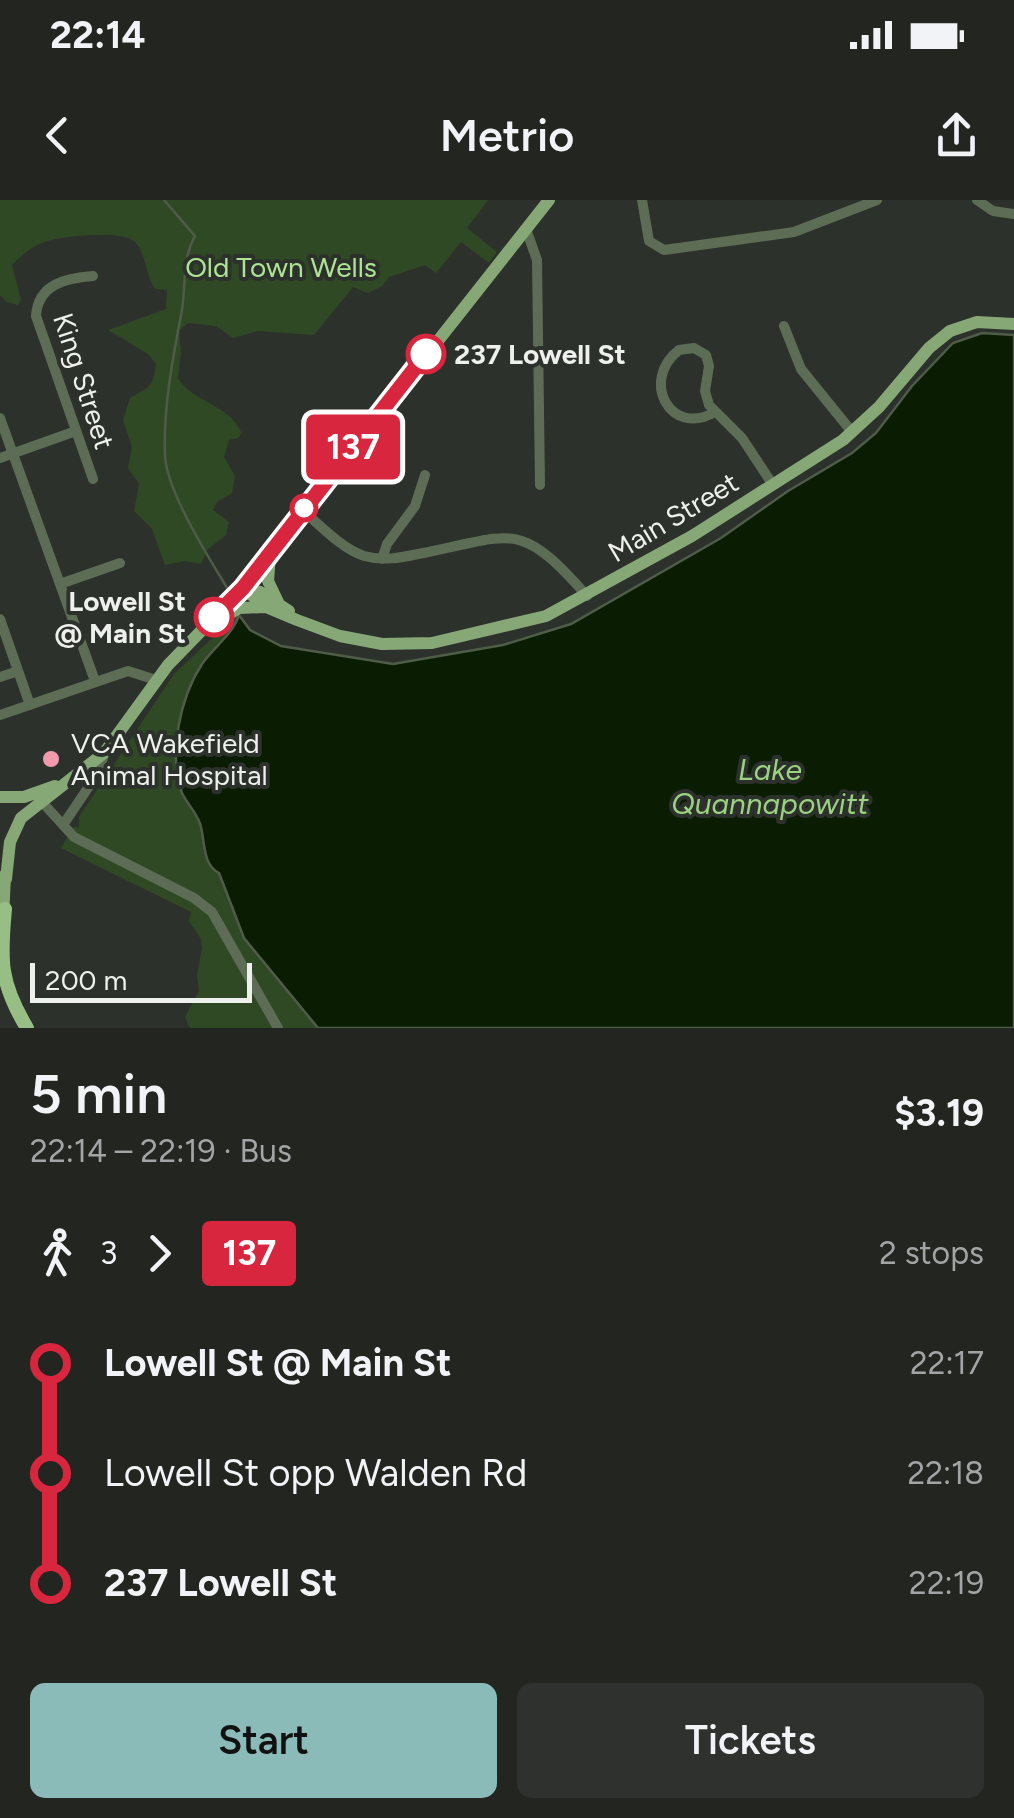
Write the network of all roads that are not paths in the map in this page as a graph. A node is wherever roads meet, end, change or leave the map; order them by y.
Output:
1 (549, 200) edge
2 (642, 200) edge
3 (878, 200) edge
4 (977, 200) edge
5 (1014, 214) edge
6 (526, 229) junction
7 (93, 276) dead end
8 (1014, 324) edge
9 (784, 326) dead end
10 (715, 412) junction
11 (0, 418) edge
12 (76, 430) junction
13 (852, 432) junction
14 (13, 453) junction
15 (0, 458) edge
16 (425, 474) dead end
17 (93, 478) dead end
18 (540, 485) dead end
19 (773, 485) junction
20 (302, 510) junction
21 (272, 548) junction
22 (382, 559) junction
23 (120, 563) dead end
24 (60, 584) junction
25 (243, 588) junction
26 (586, 596) junction
27 (273, 605) junction
28 (0, 620) edge
29 (193, 640) junction
30 (18, 671) junction
31 (0, 677) edge
32 (156, 680) junction
33 (95, 682) junction
34 (30, 704) junction
35 (0, 715) edge
36 (104, 752) junction
37 (71, 779) junction
38 (0, 797) edge
39 (46, 798) junction
40 (61, 821) junction
41 (0, 858) edge
42 (6, 879) junction
43 (4, 909) junction
44 (0, 925) edge
45 (28, 1028) edge
46 (278, 1028) edge

1 - 6 main road
2 - 3 street
4 - 5 street
6 - 18 street
6 - 20 main road
7 - 12 street, King Street
8 - 13 main road, Main Street
9 - 13 street
10 - 10 street
10 - 19 street
11 - 14 street
12 - 14 street
12 - 17 street, King Street
13 - 19 main road, Main Street
14 - 15 street
14 - 24 street
16 - 22 street
19 - 26 main road, Main Street
20 - 21 main road
20 - 22 street
21 - 25 main road
21 - 27 main road
22 - 26 street
23 - 24 street
24 - 33 street
25 - 27 main road, Main Street
25 - 29 main road
26 - 27 main road, Main Street
27 - 29 main road
28 - 30 street
29 - 32 main road
30 - 31 street
30 - 34 street
32 - 33 street
32 - 36 main road
33 - 34 street
34 - 35 street
36 - 37 main road
36 - 40 street
37 - 38 main road
37 - 39 main road
39 - 40 street
39 - 42 main road
40 - 46 street
41 - 42 main road
42 - 43 main road
43 - 44 main road
43 - 45 highway

